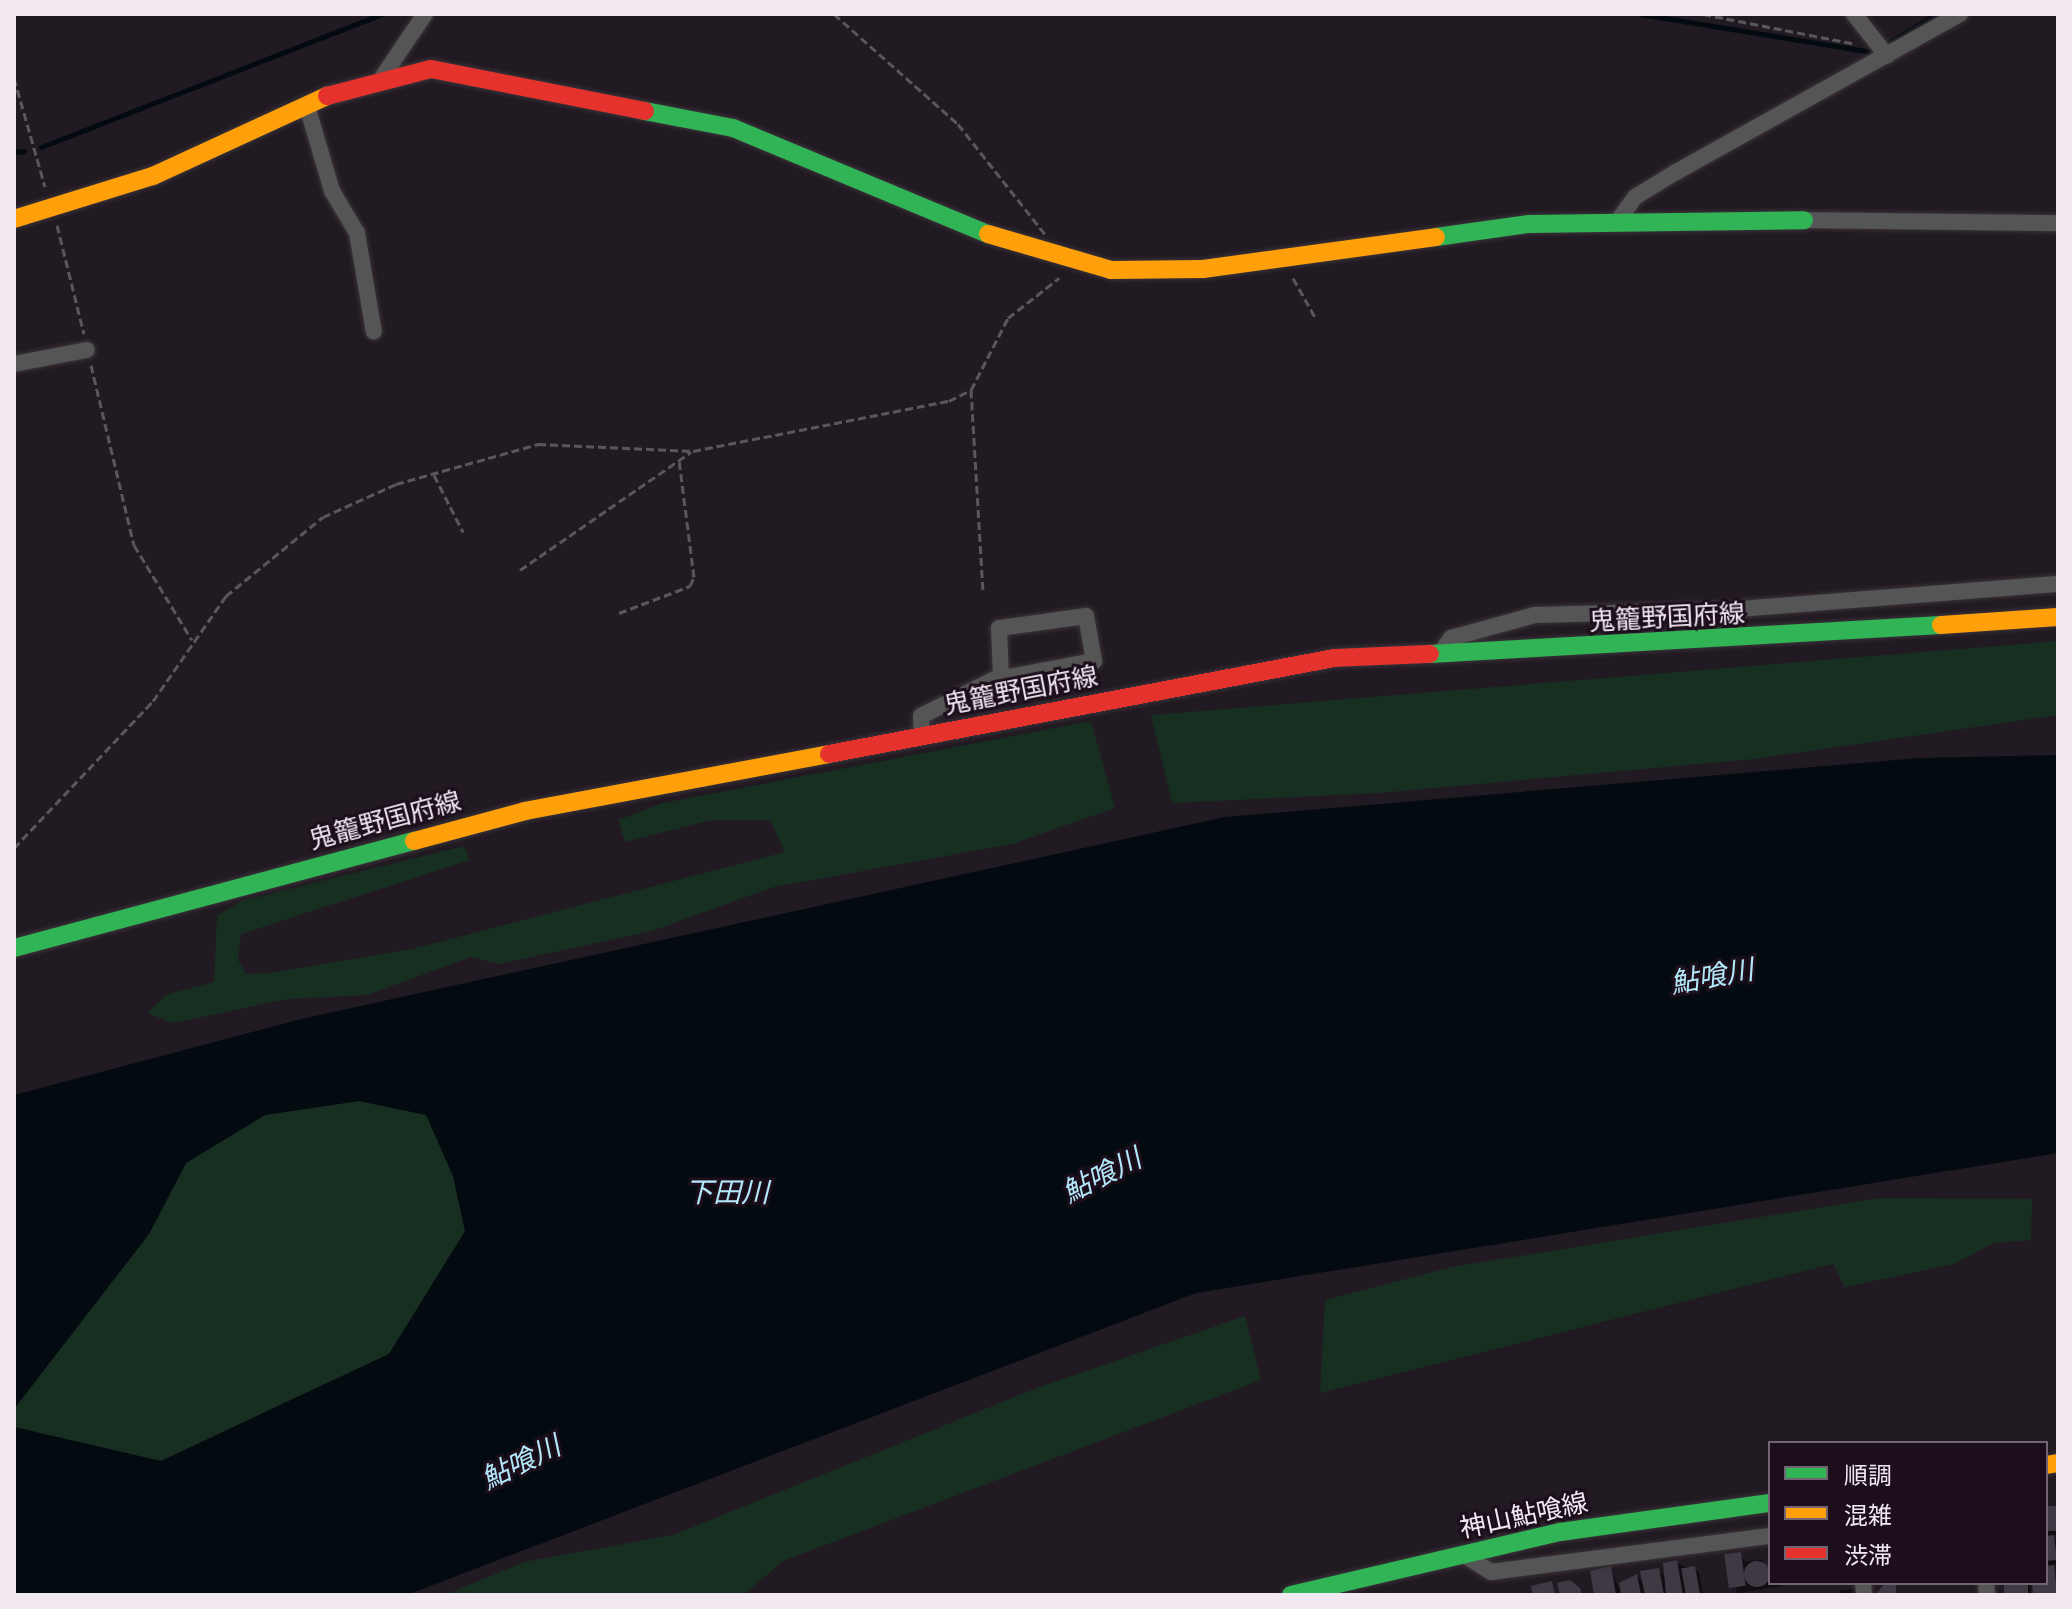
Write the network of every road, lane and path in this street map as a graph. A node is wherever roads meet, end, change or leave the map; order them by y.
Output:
1 (425, 14) edge
2 (834, 14) edge
3 (1703, 14) edge
4 (1854, 14) edge
5 (1960, 14) edge
6 (1882, 52) junction
7 (383, 76) junction
8 (307, 106) junction
9 (14, 219) edge
10 (1804, 220) joint
11 (1617, 222) junction
12 (2058, 223) edge
13 (1282, 258) junction
14 (1058, 260) junction
15 (1315, 317) dead end
16 (374, 332) dead end
17 (87, 350) dead end
18 (14, 364) edge
19 (971, 390) junction
20 (693, 451) junction
21 (679, 459) junction
22 (433, 473) junction
23 (463, 532) dead end
24 (520, 570) dead end
25 (2058, 584) edge
26 (983, 590) dead end
27 (619, 613) dead end
28 (2058, 617) edge
29 (1441, 652) junction
30 (1001, 677) junction
31 (922, 736) junction
32 (14, 848) edge
33 (14, 948) edge
34 (1768, 1503) edge
35 (1768, 1536) edge
36 (1464, 1555) junction
37 (1378, 1576) junction
38 (1291, 1595) edge
39 (1361, 1595) edge

1 - 7 street
2 - 14 path
3 - 6 path
4 - 6 street
5 - 6 street
6 - 11 street
7 - 8 main road
7 - 14 main road
8 - 9 main road
8 - 16 street
10 - 11 main road
10 - 12 street
11 - 13 main road
13 - 14 main road
13 - 15 path
14 - 19 path
17 - 18 street
19 - 20 path
19 - 26 path
20 - 21 path
20 - 22 path
21 - 24 path
21 - 27 path
22 - 23 path
22 - 32 path
25 - 29 street
28 - 29 main road, 鬼籠野国府線
29 - 31 main road, 鬼籠野国府線
30 - 30 street
30 - 31 street
31 - 33 main road, 鬼籠野国府線
34 - 36 main road, 神山鮎喰線
35 - 36 street
36 - 37 main road, 神山鮎喰線
37 - 38 main road, 神山鮎喰線
37 - 39 street

